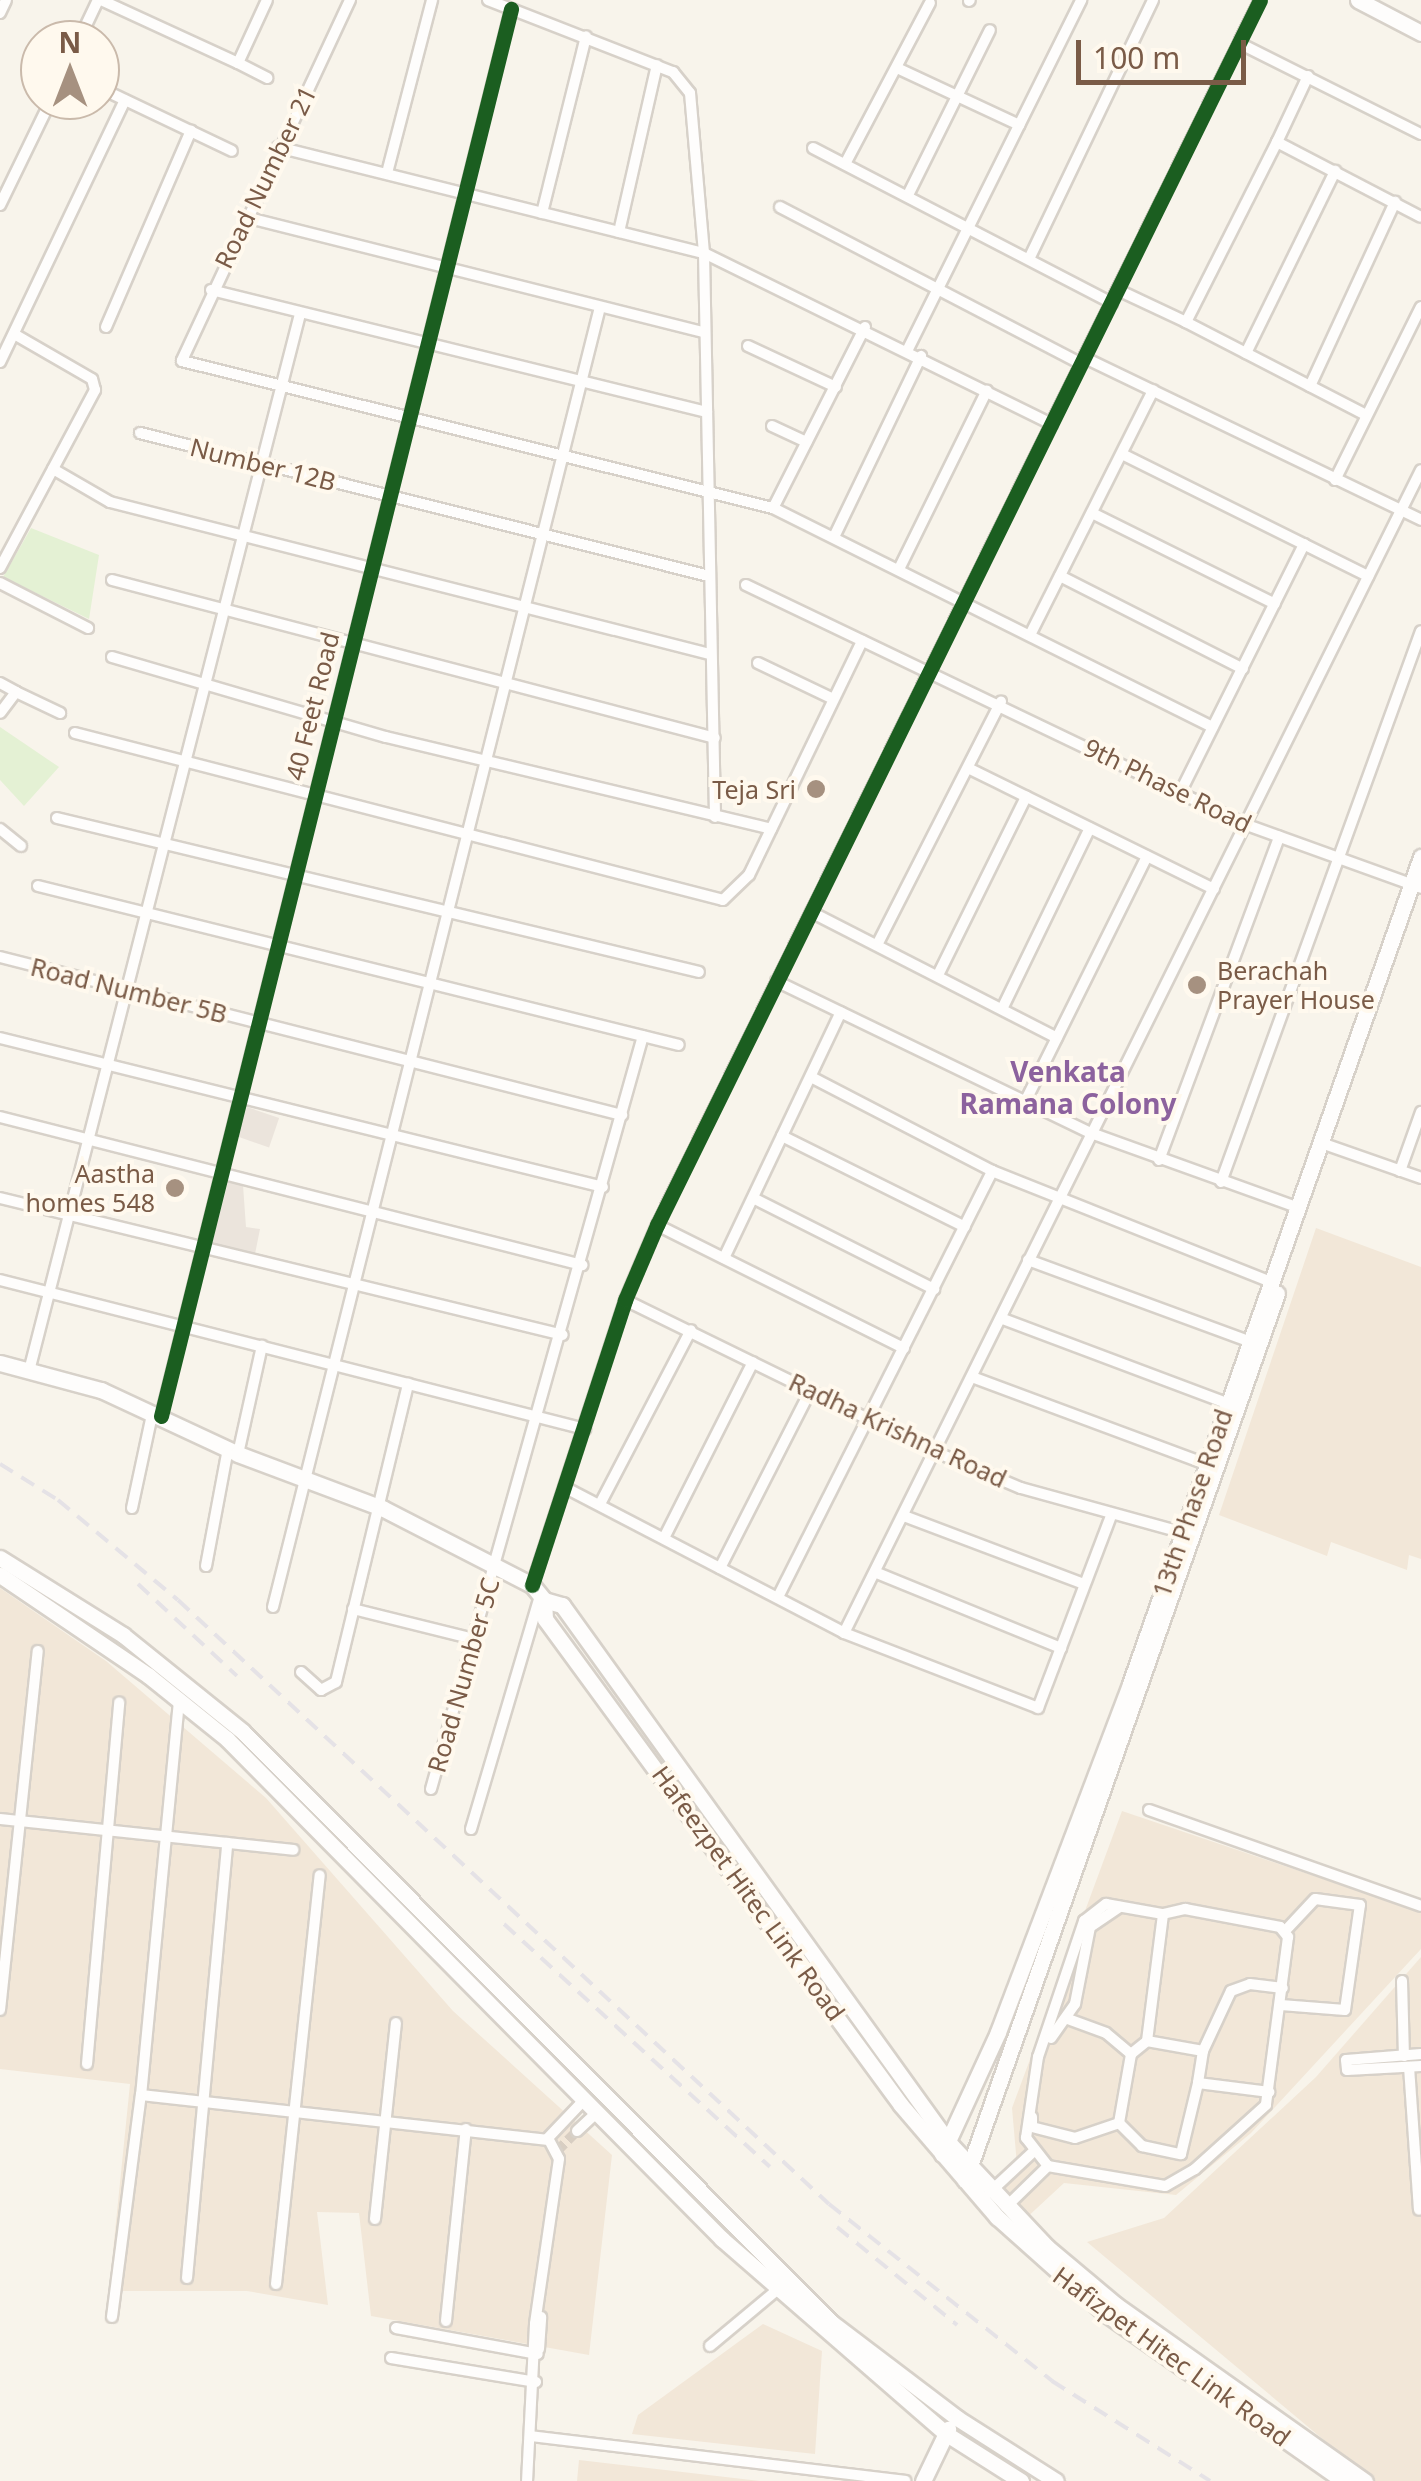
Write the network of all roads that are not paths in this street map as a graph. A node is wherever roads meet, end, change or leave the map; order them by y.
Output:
1 (6, 0) edge
2 (100, 0) edge
3 (267, 0) edge
4 (350, 0) edge
5 (432, 0) edge
6 (488, 0) edge
7 (1081, 0) edge
8 (1152, 0) edge
9 (1260, 0) edge
10 (1358, 0) edge
11 (930, 3) dead end
12 (511, 8) junction
13 (0, 13) edge
14 (990, 30) dead end
15 (1421, 32) edge
16 (586, 36) junction
17 (1240, 43) junction
18 (238, 64) junction
19 (657, 65) junction
20 (898, 68) junction
21 (1308, 76) junction
22 (267, 78) dead end
23 (958, 96) junction
24 (120, 98) edge
25 (125, 100) junction
26 (40, 120) edge
27 (1018, 126) junction
28 (191, 131) junction
29 (1421, 134) edge
30 (1278, 142) junction
31 (278, 147) junction
32 (813, 148) dead end
33 (232, 150) dead end
34 (845, 164) junction
35 (1334, 171) junction
36 (386, 174) junction
37 (5, 186) edge
38 (465, 194) junction
39 (908, 196) junction
40 (1395, 202) junction
41 (0, 205) edge
42 (780, 207) dead end
43 (542, 213) junction
44 (1421, 217) edge
45 (245, 218) junction
46 (970, 228) junction
47 (619, 232) junction
48 (704, 253) junction
49 (1029, 259) junction
50 (446, 269) junction
51 (939, 289) junction
52 (211, 290) junction
53 (1118, 290) junction
54 (1112, 303) junction
55 (600, 307) junction
56 (1421, 307) edge
57 (300, 314) junction
58 (1186, 322) junction
59 (106, 327) dead end
60 (865, 328) junction
61 (704, 332) junction
62 (14, 334) junction
63 (426, 345) junction
64 (748, 346) dead end
65 (908, 349) junction
66 (1246, 353) junction
67 (921, 356) junction
68 (1083, 361) junction
69 (0, 362) edge
70 (581, 382) junction
71 (1310, 386) junction
72 (836, 387) junction
73 (281, 389) junction
74 (986, 390) junction
75 (1153, 390) junction
76 (706, 412) junction
77 (1366, 415) junction
78 (406, 421) junction
79 (1052, 424) junction
80 (772, 426) dead end
81 (140, 433) dead end
82 (807, 442) junction
83 (1122, 454) junction
84 (562, 460) junction
85 (261, 465) junction
86 (54, 469) junction
87 (1421, 470) edge
88 (1334, 480) junction
89 (707, 490) junction
90 (387, 495) junction
91 (774, 508) junction
92 (1400, 512) junction
93 (1092, 513) junction
94 (1421, 520) edge
95 (543, 534) junction
96 (834, 537) junction
97 (242, 538) junction
98 (1304, 544) junction
99 (0, 568) edge
100 (899, 569) junction
101 (370, 573) junction
102 (709, 576) junction
103 (1060, 576) junction
104 (1368, 576) junction
105 (112, 580) dead end
106 (0, 583) edge
107 (746, 585) dead end
108 (966, 602) junction
109 (1275, 604) junction
110 (524, 610) junction
111 (224, 611) junction
112 (88, 628) dead end
113 (1421, 630) edge
114 (1030, 635) junction
115 (862, 642) junction
116 (352, 646) junction
117 (710, 654) junction
118 (112, 657) dead end
119 (758, 663) dead end
120 (1244, 669) junction
121 (930, 675) junction
122 (0, 683) edge
123 (504, 685) junction
124 (204, 688) junction
125 (16, 692) junction
126 (834, 699) junction
127 (1001, 702) junction
128 (0, 713) edge
129 (60, 713) dead end
130 (334, 722) junction
131 (1214, 727) junction
132 (76, 733) dead end
133 (715, 738) junction
134 (485, 761) junction
135 (184, 765) junction
136 (968, 768) junction
137 (1180, 791) junction
138 (1026, 797) junction
139 (315, 799) junction
140 (57, 818) dead end
141 (715, 818) junction
142 (1247, 825) junction
143 (1090, 828) junction
144 (0, 829) edge
145 (771, 829) junction
146 (464, 836) junction
147 (1280, 837) junction
148 (21, 846) dead end
149 (163, 847) junction
150 (1147, 856) junction
151 (1421, 857) edge
152 (1339, 859) junction
153 (296, 874) junction
154 (38, 886) dead end
155 (1418, 886) edge
156 (1214, 888) junction
157 (445, 911) junction
158 (811, 912) junction
159 (146, 913) junction
160 (1404, 920) junction
161 (878, 943) junction
162 (278, 946) junction
163 (0, 957) edge
164 (699, 972) dead end
165 (938, 975) junction
166 (776, 982) junction
167 (428, 984) junction
168 (127, 989) junction
169 (1002, 1009) junction
170 (841, 1012) junction
171 (258, 1023) junction
172 (643, 1036) junction
173 (0, 1038) edge
174 (1057, 1038) junction
175 (678, 1046) dead end
176 (407, 1060) junction
177 (108, 1063) junction
178 (811, 1076) junction
179 (239, 1097) junction
180 (1026, 1100) junction
181 (1421, 1112) edge
182 (622, 1115) junction
183 (0, 1116) edge
184 (1090, 1133) junction
185 (389, 1134) junction
186 (782, 1136) junction
187 (88, 1141) junction
188 (1328, 1145) junction
189 (1159, 1160) junction
190 (992, 1171) junction
191 (1400, 1171) junction
192 (220, 1172) junction
193 (1421, 1178) edge
194 (1221, 1182) junction
195 (602, 1186) junction
196 (0, 1198) edge
197 (752, 1198) junction
198 (1059, 1198) junction
199 (1299, 1208) junction
200 (370, 1209) junction
201 (69, 1215) junction
202 (657, 1224) junction
203 (965, 1227) junction
204 (201, 1250) junction
205 (724, 1258) junction
206 (1028, 1260) junction
207 (582, 1266) junction
208 (0, 1280) edge
209 (1271, 1282) junction
210 (352, 1286) junction
211 (934, 1288) junction
212 (49, 1292) junction
213 (625, 1300) junction
214 (1266, 1310) junction
215 (1003, 1320) junction
216 (183, 1326) junction
217 (691, 1330) junction
218 (563, 1335) junction
219 (1248, 1342) junction
220 (262, 1346) junction
221 (904, 1348) junction
222 (754, 1362) junction
223 (0, 1364) edge
224 (334, 1365) junction
225 (29, 1371) junction
226 (972, 1377) junction
227 (408, 1384) junction
228 (810, 1391) junction
229 (1226, 1403) junction
230 (156, 1416) junction
231 (540, 1418) junction
232 (870, 1420) junction
233 (585, 1429) junction
234 (233, 1451) junction
235 (938, 1453) junction
236 (1203, 1463) junction
237 (307, 1481) junction
238 (566, 1488) junction
239 (600, 1504) junction
240 (132, 1508) dead end
241 (382, 1508) junction
242 (904, 1516) junction
243 (1110, 1516) junction
244 (1181, 1532) junction
245 (664, 1538) junction
246 (0, 1558) edge
247 (496, 1562) junction
248 (206, 1566) dead end
249 (720, 1568) junction
250 (877, 1573) junction
251 (0, 1575) edge
252 (1084, 1584) junction
253 (539, 1593) junction
254 (778, 1597) junction
255 (273, 1607) dead end
256 (353, 1609) junction
257 (844, 1634) junction
258 (474, 1639) junction
259 (1061, 1648) junction
260 (38, 1651) dead end
261 (301, 1672) dead end
262 (180, 1700) junction
263 (119, 1702) dead end
264 (431, 1789) dead end
265 (1149, 1810) dead end
266 (0, 1818) edge
267 (20, 1821) junction
268 (471, 1829) dead end
269 (110, 1830) junction
270 (165, 1836) junction
271 (228, 1843) junction
272 (293, 1850) dead end
273 (320, 1875) dead end
274 (1421, 1906) edge
275 (1120, 1907) junction
276 (1162, 1914) junction
277 (1286, 1930) junction
278 (1402, 1981) dead end
279 (1283, 1988) junction
280 (1281, 2005) junction
281 (0, 2010) edge
282 (1068, 2018) junction
283 (396, 2023) dead end
284 (998, 2032) junction
285 (1019, 2040) junction
286 (1147, 2041) junction
287 (1204, 2051) junction
288 (1130, 2054) junction
289 (1421, 2054) edge
290 (1412, 2063) edge
291 (87, 2064) dead end
292 (1198, 2083) junction
293 (1269, 2092) junction
294 (140, 2095) junction
295 (584, 2100) junction
296 (205, 2102) junction
297 (297, 2112) junction
298 (596, 2113) junction
299 (384, 2121) junction
300 (1119, 2123) junction
301 (466, 2130) junction
302 (577, 2131) tunnel mouth
303 (547, 2140) junction
304 (945, 2148) junction
305 (1034, 2150) junction
306 (1048, 2166) junction
307 (968, 2174) junction
308 (987, 2194) junction
309 (1419, 2210) edge
310 (1002, 2211) junction
311 (376, 2218) dead end
312 (187, 2278) dead end
313 (276, 2284) dead end
314 (778, 2290) junction
315 (112, 2317) dead end
316 (446, 2322) dead end
317 (396, 2328) dead end
318 (710, 2346) dead end
319 (538, 2352) junction
320 (391, 2358) dead end
321 (536, 2382) junction
322 (957, 2418) junction
323 (944, 2433) junction
324 (530, 2436) junction
325 (527, 2481) edge
326 (905, 2481) edge
327 (922, 2481) edge
328 (1021, 2481) edge
329 (1056, 2481) edge
330 (1344, 2481) edge
331 (1364, 2481) edge

1 - 13 street
2 - 18 street
3 - 18 street
4 - 31 street, Road Number 21
5 - 36 street
6 - 12 street
7 - 27 street
8 - 49 street
9 - 17 street
10 - 15 street
11 - 20 street
12 - 16 street
12 - 38 street, 40 Feet Road
14 - 23 street
16 - 19 street
16 - 43 street
17 - 21 street
17 - 53 street
18 - 22 street
19 - 47 street
19 - 48 street
20 - 23 street
20 - 34 street
21 - 29 street
21 - 30 street
23 - 27 street
23 - 39 street
24 - 25 street
25 - 28 street
25 - 62 street
26 - 37 street
27 - 46 street
28 - 33 street
28 - 59 street
30 - 35 street
30 - 58 street
31 - 36 street
31 - 45 street, Road Number 21
32 - 34 street
34 - 39 street
35 - 40 street
35 - 66 street
36 - 38 street
37 - 41 street
38 - 43 street
38 - 50 street, 40 Feet Road
39 - 46 street
40 - 44 street
40 - 71 street
42 - 51 street
43 - 47 street
45 - 50 street
45 - 52 street, Road Number 21
46 - 49 street
46 - 51 street
47 - 48 street
48 - 60 street
48 - 61 street
49 - 54 street
50 - 55 street
50 - 63 street, 40 Feet Road
51 - 65 street
51 - 68 street
52 - 57 street
52 - 73 street, Road Number 21
53 - 54 street
53 - 58 street
54 - 68 street
55 - 61 street
55 - 70 street
56 - 77 street
57 - 63 street
57 - 73 street
58 - 66 street
60 - 65 street
60 - 72 street
61 - 76 street
62 - 69 street
62 - 86 street
63 - 70 street
63 - 78 street, 40 Feet Road
64 - 72 street
65 - 67 street
66 - 71 street
67 - 74 street
67 - 96 street
68 - 75 street
68 - 79 street
70 - 76 street
70 - 84 street
71 - 77 street
72 - 82 street
73 - 78 street
73 - 85 street
74 - 79 street
74 - 100 street
75 - 83 street
75 - 88 street
76 - 89 street
77 - 88 street
78 - 84 street
78 - 90 street, 40 Feet Road
79 - 108 street
80 - 82 street
81 - 85 street, Number 12B
82 - 91 street
83 - 93 street
83 - 98 street
84 - 89 street
84 - 95 street
85 - 90 street, Number 12B
85 - 97 street
86 - 97 street
86 - 99 street
87 - 92 street
88 - 92 street
89 - 91 street
89 - 102 street
90 - 95 street, Number 12B
90 - 101 street, 40 Feet Road
91 - 96 street
92 - 94 street
92 - 104 street
93 - 103 street
93 - 109 street
95 - 102 street, Number 12B
95 - 110 street
96 - 100 street
97 - 101 street
97 - 111 street
98 - 104 street
98 - 109 street
100 - 108 street
101 - 110 street
101 - 116 street, 40 Feet Road
102 - 117 street
103 - 114 street
103 - 120 street
104 - 142 street
105 - 111 street
106 - 112 street
107 - 115 street, 9th Phase Road
108 - 114 street
108 - 121 street
109 - 120 street
110 - 117 street
110 - 123 street
111 - 116 street
111 - 124 street
113 - 152 street
114 - 131 street
115 - 121 street, 9th Phase Road
115 - 126 street
116 - 123 street
116 - 130 street, 40 Feet Road
117 - 133 street
118 - 124 street
119 - 126 street
120 - 131 street
121 - 127 street, 9th Phase Road
121 - 158 street
122 - 125 street
123 - 133 street
123 - 134 street
124 - 130 street
124 - 135 street
125 - 128 street
125 - 129 street
126 - 145 street
127 - 136 street
127 - 137 street, 9th Phase Road
130 - 134 street
130 - 139 street, 40 Feet Road
131 - 137 street
132 - 135 street
133 - 141 street
134 - 141 street
134 - 146 street
135 - 139 street
135 - 149 street
136 - 138 street
136 - 161 street
137 - 142 street, 9th Phase Road
138 - 143 street
138 - 165 street
139 - 146 street
139 - 153 street, 40 Feet Road
140 - 149 street
141 - 145 street
142 - 147 street, 9th Phase Road
142 - 156 street
143 - 150 street
143 - 169 street
144 - 148 street
145 - 146 street
146 - 157 street
147 - 152 street, 9th Phase Road
147 - 189 street
149 - 153 street
149 - 159 street
150 - 156 street
150 - 174 street
151 - 155 street, 13th Phase Road
152 - 155 street, 9th Phase Road
152 - 194 street
153 - 157 street
153 - 162 street, 40 Feet Road
154 - 159 street
155 - 160 street, 13th Phase Road
156 - 184 street
157 - 164 street
157 - 167 street
158 - 161 street
158 - 166 street
159 - 162 street
159 - 168 street
160 - 188 street, 13th Phase Road
160 - 199 street, 13th Phase Road
161 - 165 street
162 - 167 street
162 - 171 street, 40 Feet Road
163 - 168 street, Road Number 5B
165 - 169 street
166 - 170 street
166 - 202 street
167 - 172 street
167 - 176 street
168 - 171 street, Road Number 5B
168 - 177 street
169 - 174 street
170 - 178 street
170 - 180 street
171 - 176 street, Road Number 5B
171 - 179 street, 40 Feet Road
172 - 175 street
172 - 182 street, Road Number 5C
173 - 177 street
174 - 180 street
176 - 182 street, Road Number 5B
176 - 185 street
177 - 179 street
177 - 187 street
178 - 186 street
178 - 190 street
179 - 185 street
179 - 192 street, 40 Feet Road
180 - 184 street
181 - 191 street
182 - 195 street, Road Number 5C
183 - 187 street
184 - 189 street
184 - 198 street
185 - 195 street
185 - 200 street
186 - 197 street
186 - 203 street
187 - 192 street
187 - 201 street
188 - 191 street
188 - 214 street, 13th Phase Road
189 - 194 street
190 - 198 street
190 - 203 street
191 - 193 street
192 - 200 street
192 - 204 street, 40 Feet Road
194 - 199 street
195 - 207 street, Road Number 5C
196 - 201 street
197 - 205 street
197 - 211 street
198 - 206 street
198 - 209 street
199 - 209 street, 13th Phase Road
200 - 207 street
200 - 210 street
201 - 204 street
201 - 212 street
202 - 205 street
202 - 213 street
203 - 211 street
204 - 210 street
204 - 216 street, 40 Feet Road
205 - 221 street
206 - 215 street
206 - 219 street
207 - 218 street, Road Number 5C
208 - 212 street
209 - 214 street, 13th Phase Road
210 - 218 street
210 - 224 street
211 - 221 street
212 - 216 street
212 - 225 street
213 - 217 street, Radha Krishna Road
213 - 233 street
214 - 219 street, 13th Phase Road
214 - 285 street, 13th Phase Road
215 - 226 street
215 - 229 street
216 - 220 street
216 - 230 street, 40 Feet Road
217 - 222 street, Radha Krishna Road
217 - 239 street
218 - 231 street, Road Number 5C
219 - 229 street, 13th Phase Road
220 - 224 street
220 - 234 street
221 - 232 street
222 - 228 street, Radha Krishna Road
222 - 245 street
223 - 225 street, Hafeezpet Hitec Link Road
224 - 227 street
224 - 237 street
225 - 230 street, Hafeezpet Hitec Link Road
226 - 235 street
226 - 236 street
227 - 231 street
227 - 241 street
228 - 232 street, Radha Krishna Road
228 - 249 street
229 - 236 street, 13th Phase Road
230 - 234 street, Hafeezpet Hitec Link Road
230 - 240 street, 40 Feet Road
231 - 233 street
231 - 247 street, Road Number 5C
232 - 235 street, Radha Krishna Road
232 - 254 street
233 - 238 street
234 - 237 street, Hafeezpet Hitec Link Road
234 - 248 street
235 - 242 street
235 - 243 street, Radha Krishna Road
236 - 244 street, 13th Phase Road
237 - 241 street, Hafeezpet Hitec Link Road
237 - 255 street
238 - 239 street
238 - 253 street
239 - 245 street
241 - 247 street, Hafeezpet Hitec Link Road
241 - 256 street
242 - 250 street
242 - 252 street
243 - 244 street, Radha Krishna Road
243 - 252 street
244 - 284 street, 13th Phase Road
245 - 249 street
246 - 322 street
247 - 253 street, Hafeezpet Hitec Link Road
247 - 258 street, Road Number 5C
249 - 254 street
250 - 257 street
250 - 259 street
251 - 262 street
252 - 259 street
253 - 268 street
253 - 304 street, Hafeezpet Hitec Link Road
254 - 257 street
256 - 258 street
256 - 261 street
257 - 259 street
258 - 264 street, Road Number 5C
260 - 267 street
262 - 270 street
262 - 295 street
263 - 269 street
265 - 274 street
266 - 267 street
267 - 269 street
267 - 281 street
269 - 270 street
269 - 291 street
270 - 271 street
270 - 294 street
271 - 272 street
271 - 296 street
273 - 297 street
275 - 276 street
275 - 282 street
275 - 305 street
276 - 277 street
276 - 286 street
277 - 279 street
277 - 280 street
278 - 290 street
279 - 280 street
279 - 287 street
280 - 293 street
282 - 288 street
282 - 300 street
283 - 299 street
284 - 285 street
284 - 304 street, 13th Phase Road
285 - 307 street, 13th Phase Road
286 - 287 street
286 - 288 street
287 - 292 street
288 - 300 street
289 - 290 street
290 - 290 street
290 - 309 street
292 - 293 street
292 - 300 street
293 - 306 street
294 - 296 street
294 - 315 street
295 - 298 street
295 - 303 street
296 - 297 street
296 - 312 street
297 - 299 street
297 - 313 street
298 - 302 street
298 - 314 street
299 - 301 street
299 - 311 street
301 - 303 street
301 - 316 street
303 - 319 street
304 - 307 street, Hafeezpet Hitec Link Road
305 - 306 street
305 - 308 street
306 - 310 street
307 - 308 street, Hafizpet Hitec Link Road
308 - 310 street, Hafizpet Hitec Link Road
310 - 330 street, Hafizpet Hitec Link Road
310 - 331 street
314 - 318 street
314 - 323 street
317 - 319 street
319 - 321 street
320 - 321 street
321 - 324 street
322 - 323 street
322 - 329 street
323 - 327 street
323 - 328 street
324 - 325 street
324 - 326 street

